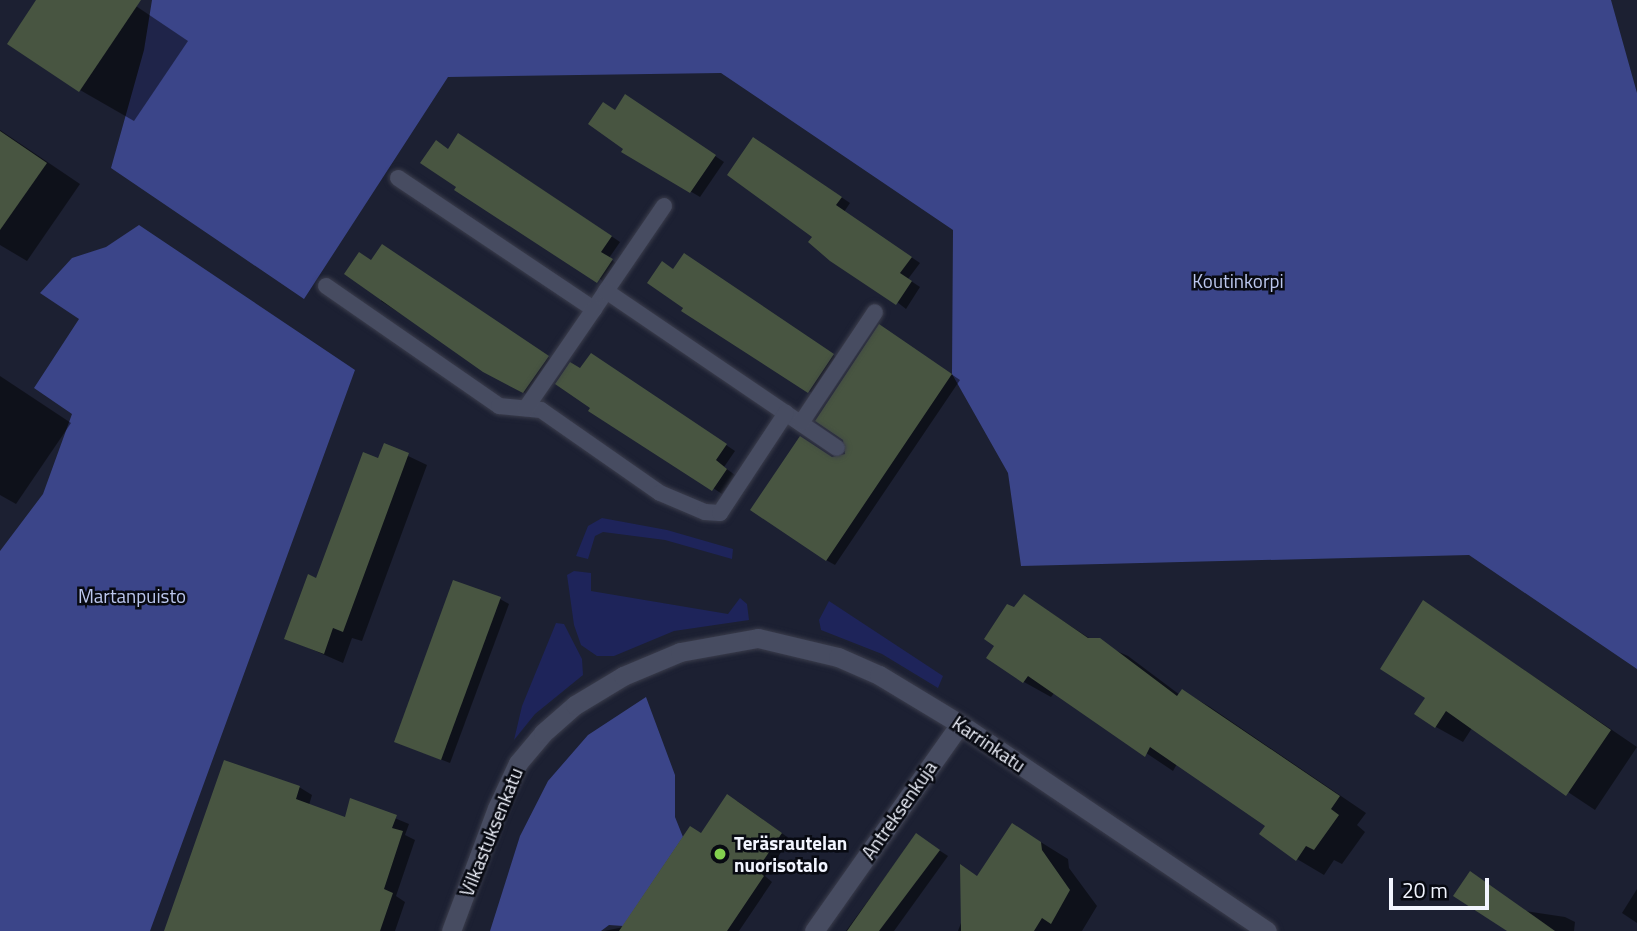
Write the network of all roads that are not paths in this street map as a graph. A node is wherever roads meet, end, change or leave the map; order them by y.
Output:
1 (398, 178) dead end
2 (664, 206) dead end
3 (326, 286) dead end
4 (606, 291) junction
5 (594, 309) junction
6 (874, 312) dead end
7 (526, 408) junction
8 (786, 413) junction
9 (801, 423) junction
10 (837, 448) dead end
11 (680, 652) joint
12 (960, 724) junction
13 (451, 931) edge
14 (814, 931) edge
15 (1267, 931) edge

1 - 5 lane
2 - 4 lane
3 - 7 lane
4 - 5 lane
4 - 8 lane
5 - 7 lane
6 - 9 lane
7 - 8 lane
8 - 9 lane
9 - 10 lane
11 - 12 street, Karrinkatu
11 - 13 street, Vilkastuksenkatu
12 - 14 street, Antreksenkuja
12 - 15 street, Karrinkatu

